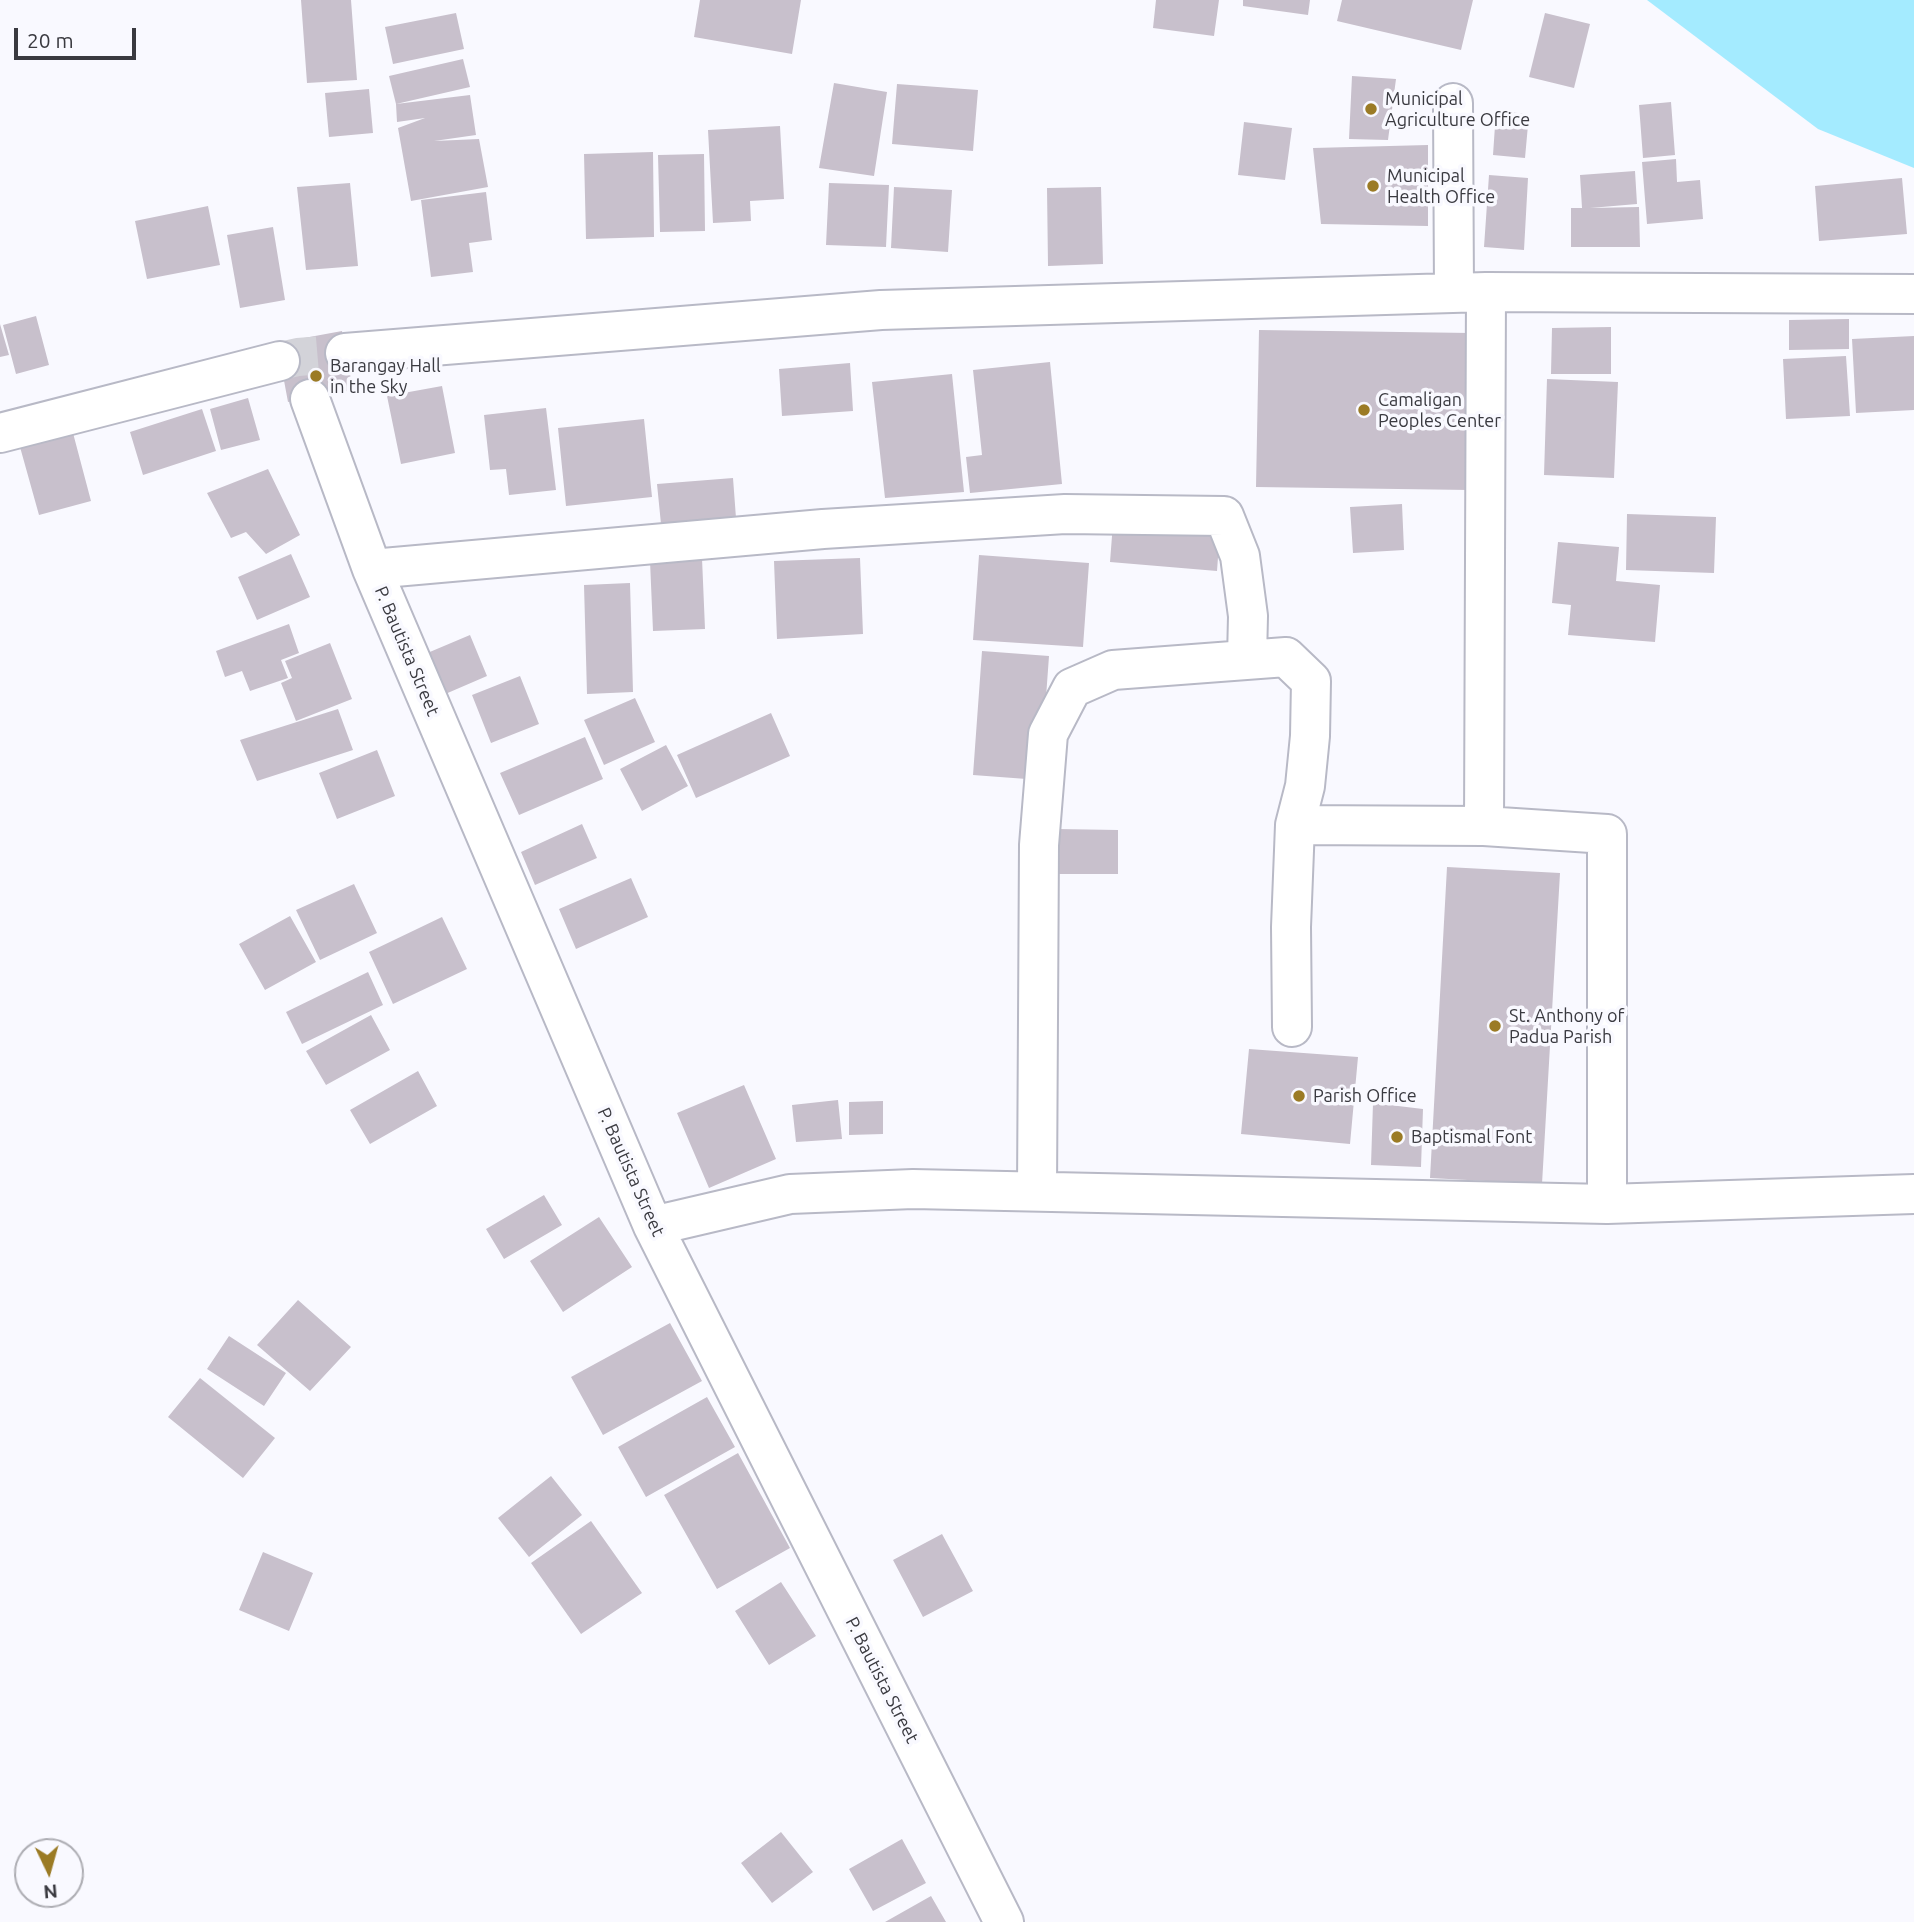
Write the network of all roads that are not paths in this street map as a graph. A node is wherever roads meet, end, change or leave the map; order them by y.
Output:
1 (1453, 103) dead end
2 (1470, 292) junction
3 (1914, 294) edge
4 (345, 353) tunnel mouth
5 (279, 361) tunnel mouth
6 (310, 398) dead end
7 (17, 429) edge
8 (372, 569) junction
9 (1248, 658) junction
10 (1295, 825) junction
11 (1484, 826) junction
12 (1292, 1027) dead end
13 (1037, 1191) junction
14 (1914, 1194) edge
15 (1607, 1204) junction
16 (653, 1226) junction
17 (1004, 1922) edge

1 - 2 street
2 - 3 street
2 - 4 street
2 - 11 street
5 - 7 street
6 - 8 street, P. Bautista Street
8 - 9 street
8 - 16 street, P. Bautista Street
9 - 10 street
9 - 13 street
10 - 11 street
10 - 12 street
11 - 15 street
13 - 15 street
13 - 16 street
14 - 15 street
16 - 17 street, P. Bautista Street

